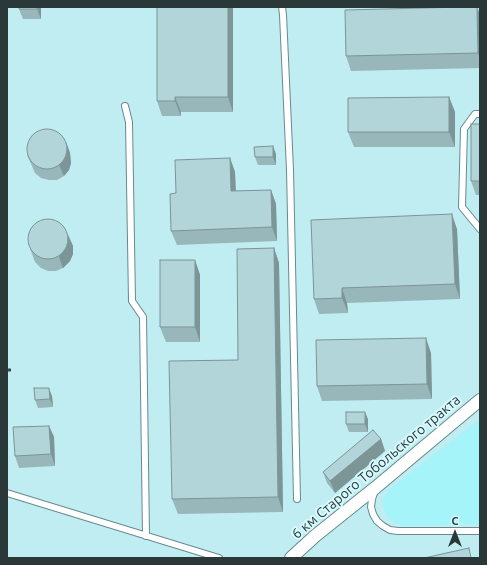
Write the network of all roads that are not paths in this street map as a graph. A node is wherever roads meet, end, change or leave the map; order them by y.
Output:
1 (282, 7) edge
2 (124, 106) dead end
3 (480, 114) edge
4 (480, 229) edge
5 (480, 400) edge
6 (376, 488) junction
7 (7, 493) edge
8 (297, 499) dead end
9 (480, 531) edge
10 (146, 536) junction
11 (219, 558) edge
12 (291, 558) edge

1 - 8 lane
2 - 10 lane
3 - 4 lane
5 - 6 street, 6 км Старого Тобольского тракта
6 - 9 lane
6 - 12 street, 6 км Старого Тобольского тракта
7 - 10 lane
10 - 11 lane

